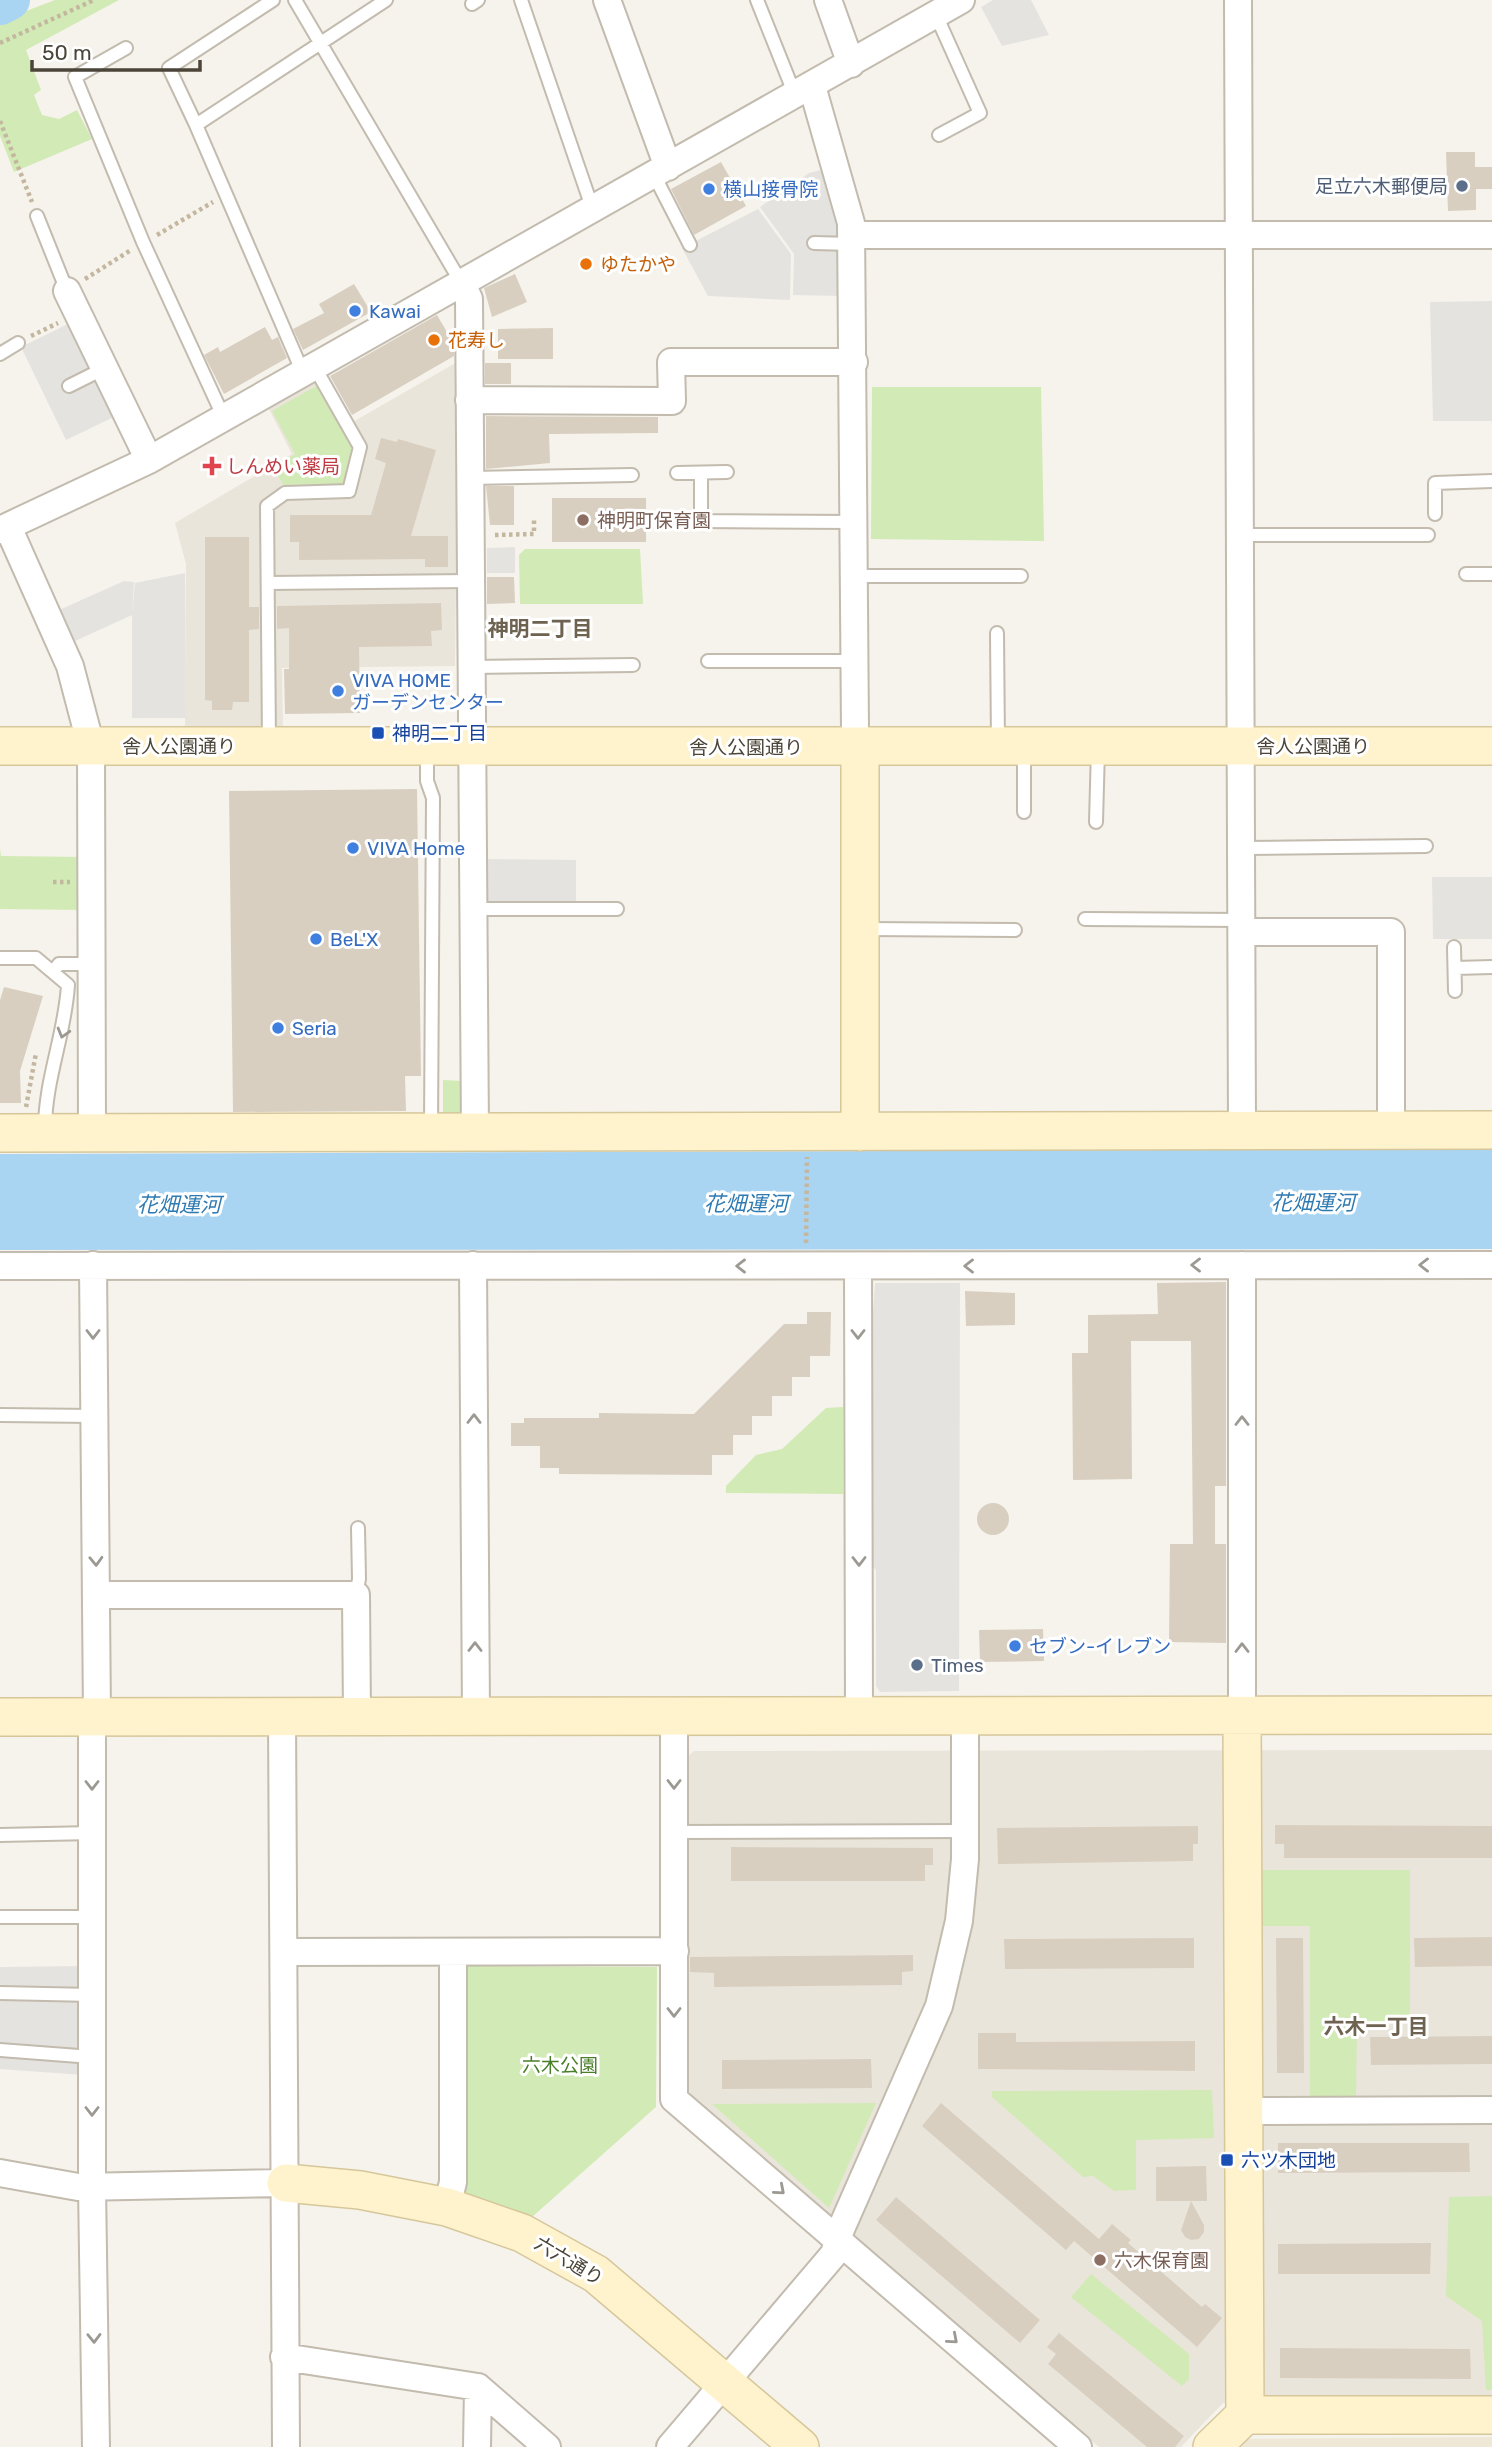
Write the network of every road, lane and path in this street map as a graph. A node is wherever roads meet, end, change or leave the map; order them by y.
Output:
1 (94, 0) edge
2 (273, 0) edge
3 (295, 0) edge
4 (386, 0) edge
5 (521, 0) edge
6 (607, 0) edge
7 (757, 0) edge
8 (828, 0) edge
9 (961, 0) edge
10 (1238, 0) edge
11 (936, 15) junction
12 (0, 43) edge
13 (322, 45) junction
14 (126, 48) dead end
15 (851, 64) junction
16 (804, 90) junction
17 (0, 121) edge
18 (196, 125) junction
19 (939, 135) dead end
20 (661, 171) junction
21 (593, 210) junction
22 (37, 216) joint
23 (1492, 235) edge
24 (1240, 236) junction
25 (852, 240) junction
26 (814, 243) dead end
27 (690, 245) dead end
28 (462, 284) junction
29 (72, 303) junction
30 (18, 343) joint
31 (0, 354) edge
32 (854, 362) junction
33 (103, 369) junction
34 (308, 369) junction
35 (69, 386) dead end
36 (469, 400) junction
37 (224, 418) junction
38 (149, 460) junction
39 (727, 472) dead end
40 (677, 473) dead end
41 (701, 473) junction
42 (632, 475) dead end
43 (469, 478) junction
44 (1492, 481) edge
45 (1435, 514) dead end
46 (534, 519) dead end
47 (854, 522) junction
48 (4, 529) edge
49 (487, 535) dead end
50 (1241, 535) junction
51 (1428, 535) dead end
52 (1465, 574) dead end
53 (1492, 574) edge
54 (854, 576) junction
55 (1021, 576) dead end
56 (470, 581) junction
57 (268, 583) junction
58 (997, 633) dead end
59 (855, 661) junction
60 (708, 662) dead end
61 (633, 665) dead end
62 (469, 667) junction
63 (0, 746) edge
64 (91, 746) junction
65 (269, 746) junction
66 (1011, 746) junction
67 (1098, 746) junction
68 (1492, 746) edge
69 (427, 747) junction
70 (471, 747) junction
71 (1243, 747) junction
72 (858, 748) junction
73 (1024, 812) dead end
74 (1096, 822) dead end
75 (1426, 846) dead end
76 (1243, 848) junction
77 (475, 909) junction
78 (617, 909) dead end
79 (1085, 919) dead end
80 (1244, 926) junction
81 (860, 929) junction
82 (1015, 930) dead end
83 (1454, 947) dead end
84 (0, 958) edge
85 (92, 964) junction
86 (1492, 967) edge
87 (1455, 968) junction
88 (52, 972) junction
89 (1455, 991) dead end
90 (1242, 1129) junction
91 (1391, 1129) junction
92 (1492, 1130) edge
93 (860, 1132) junction
94 (0, 1133) edge
95 (45, 1133) junction
96 (92, 1133) junction
97 (431, 1133) junction
98 (475, 1133) junction
99 (807, 1149) dead end
100 (806, 1249) dead end
101 (93, 1265) junction
102 (473, 1265) junction
103 (1242, 1265) junction
104 (1492, 1265) edge
105 (0, 1266) edge
106 (858, 1266) junction
107 (0, 1415) edge
108 (94, 1416) junction
109 (358, 1528) dead end
110 (97, 1595) junction
111 (356, 1595) junction
112 (476, 1715) junction
113 (1492, 1715) edge
114 (282, 1716) junction
115 (356, 1716) junction
116 (674, 1716) junction
117 (859, 1716) junction
118 (965, 1716) junction
119 (1242, 1716) junction
120 (0, 1717) edge
121 (95, 1717) junction
122 (965, 1831) junction
123 (674, 1832) junction
124 (92, 1833) junction
125 (0, 1835) edge
126 (0, 1917) edge
127 (92, 1917) junction
128 (675, 1951) junction
129 (284, 1952) junction
130 (453, 1953) junction
131 (0, 1993) edge
132 (92, 1995) junction
133 (0, 2050) edge
134 (92, 2057) junction
135 (1492, 2110) edge
136 (1242, 2111) junction
137 (0, 2173) edge
138 (286, 2183) junction
139 (92, 2187) junction
140 (447, 2207) junction
141 (837, 2239) junction
142 (284, 2357) junction
143 (725, 2383) junction
144 (478, 2387) junction
145 (1492, 2414) edge
146 (1245, 2415) junction
147 (96, 2447) edge
148 (286, 2447) edge
149 (477, 2447) edge
150 (547, 2447) edge
151 (670, 2447) edge
152 (800, 2447) edge
153 (1078, 2447) edge
154 (1212, 2447) edge

1 - 12 path
2 - 18 lane
3 - 13 lane
4 - 13 lane
5 - 21 lane
6 - 20 street
7 - 16 lane
8 - 15 street
9 - 11 street
10 - 24 street
11 - 15 street
11 - 19 lane
13 - 18 lane
13 - 28 lane
14 - 37 lane
15 - 16 street
16 - 20 street
16 - 25 street
17 - 22 path
18 - 34 lane
20 - 21 street
20 - 27 lane
21 - 28 street
22 - 29 lane
23 - 24 street
24 - 25 street
24 - 50 street
25 - 26 lane
25 - 32 street
28 - 34 street
28 - 36 street
29 - 30 path
29 - 33 street
30 - 31 lane
32 - 36 street
32 - 47 street
33 - 35 lane
33 - 38 street
34 - 37 street
34 - 57 lane
36 - 43 street
37 - 38 street
38 - 48 street
39 - 41 lane
40 - 41 lane
41 - 47 lane
42 - 43 lane
43 - 56 street
44 - 45 lane
46 - 49 path
47 - 54 street
48 - 64 street
50 - 51 lane
50 - 71 street
52 - 53 lane
54 - 55 lane
54 - 59 street
56 - 57 lane
56 - 62 street
57 - 65 lane
58 - 66 lane
59 - 60 lane
59 - 72 street
61 - 62 lane
62 - 70 street
63 - 64 street, 舎人公園通り
64 - 65 street, 舎人公園通り
64 - 85 street
65 - 69 street, 舎人公園通り
66 - 67 street, 舎人公園通り
66 - 72 street, 舎人公園通り
66 - 73 lane
67 - 71 street, 舎人公園通り
67 - 74 lane
68 - 71 street, 舎人公園通り
69 - 70 street, 舎人公園通り
69 - 97 lane
70 - 72 street, 舎人公園通り
70 - 77 street
71 - 76 street
72 - 81 street
75 - 76 lane
76 - 80 street
77 - 78 lane
77 - 98 street
79 - 80 lane
80 - 90 street
80 - 91 street
81 - 82 lane
81 - 93 street
83 - 87 lane
84 - 88 lane
85 - 88 lane
85 - 96 street
86 - 87 lane
87 - 89 lane
88 -> 95 lane
90 - 91 street
90 - 93 street
91 - 92 street
93 - 98 street
94 - 95 street
95 - 96 street
96 - 97 street
97 - 98 street
99 - 100 path
101 - 102 street
101 - 105 street
101 -> 108 street
106 -> 102 street
112 -> 102 street
104 -> 103 street
103 -> 106 street
119 -> 103 street
106 -> 117 street
107 - 108 lane
108 -> 110 street
109 - 111 lane
110 - 111 street
110 - 121 street
111 - 115 street
112 - 115 street
112 - 116 street
113 - 119 street
114 - 115 street
114 - 121 street
114 - 129 street
116 - 117 street
116 -> 123 street
117 - 118 street
118 - 119 street
118 - 122 street
119 - 136 street
120 - 121 street
121 -> 124 street
122 - 123 lane
122 - 141 street
123 - 128 street
124 - 125 lane
124 - 127 street
126 - 127 lane
127 - 132 street
128 - 130 street
128 -> 141 street
129 - 130 street
129 - 138 street
130 - 140 street
131 - 132 lane
132 - 134 street
133 - 134 lane
134 -> 139 street
135 - 136 street
136 - 146 street
137 - 139 street
138 - 139 street
138 - 140 street, 六六通り
138 - 142 street
139 -> 147 street
140 - 143 street, 六六通り
141 - 143 street
141 -> 153 street
142 - 144 street
142 - 148 street
143 - 151 street
143 - 152 street, 六六通り
144 - 149 street
144 - 150 street
145 - 146 street
146 - 154 street

